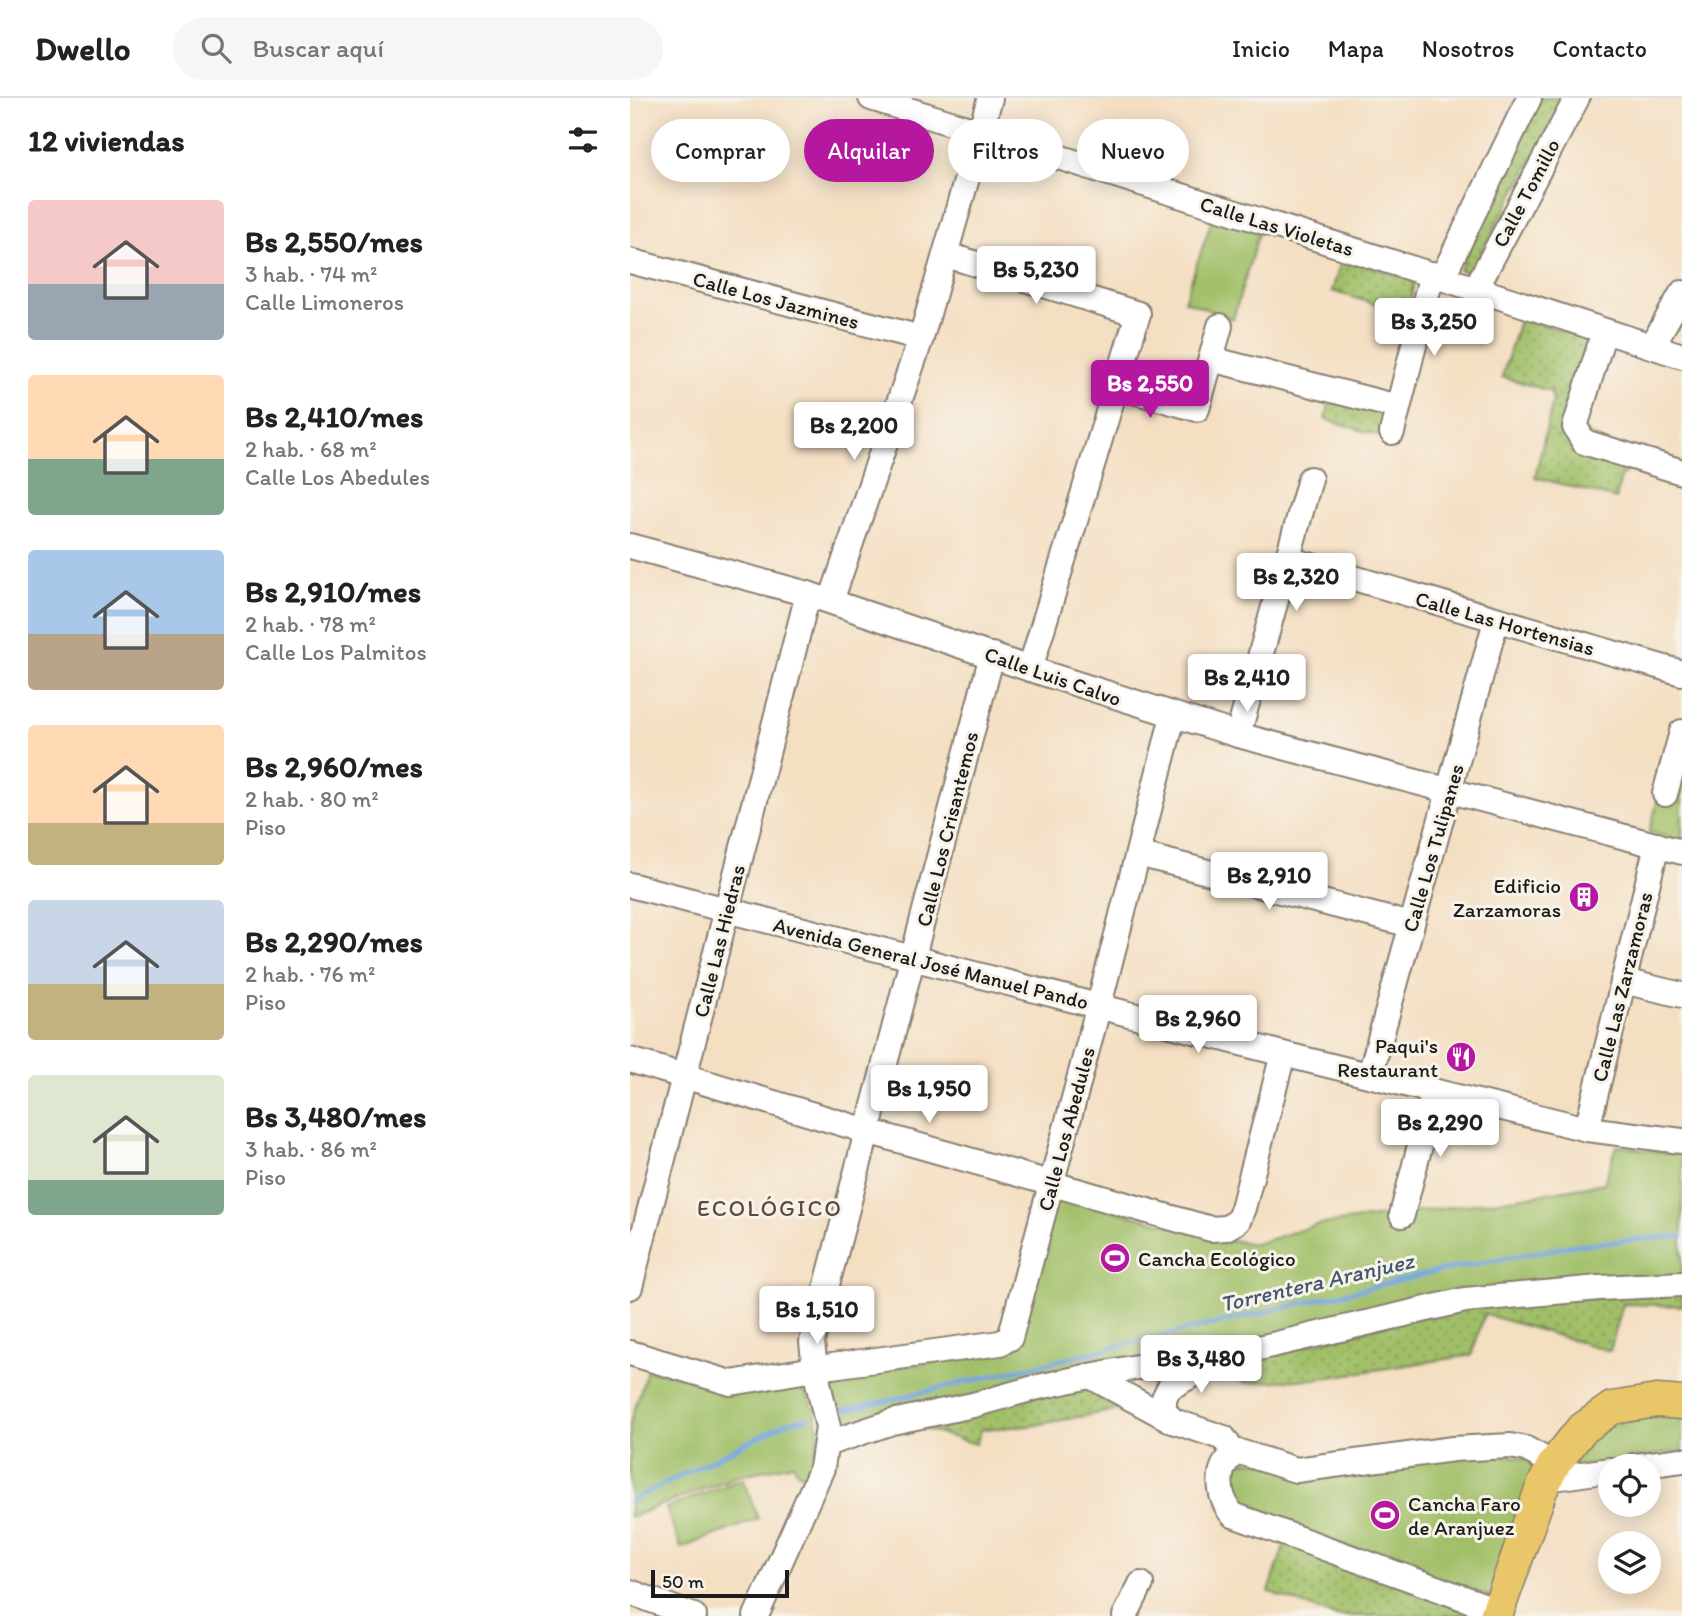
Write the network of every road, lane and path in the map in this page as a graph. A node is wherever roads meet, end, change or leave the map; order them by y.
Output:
1 (870, 98) edge
2 (990, 98) edge
3 (1530, 98) edge
4 (1577, 98) edge
5 (983, 119) edge
6 (948, 123) edge
7 (1063, 159) edge
8 (966, 182) edge
9 (947, 255) junction
10 (630, 261) edge
11 (1437, 276) junction
12 (1476, 288) junction
13 (1682, 293) edge
14 (1220, 326) dead end
15 (1604, 332) junction
16 (921, 338) junction
17 (1652, 346) junction
18 (1682, 356) edge
19 (1211, 359) junction
20 (1116, 386) junction
21 (1398, 407) junction
22 (1392, 432) dead end
23 (1682, 472) edge
24 (1310, 479) dead end
25 (630, 546) edge
26 (1288, 559) junction
27 (819, 598) junction
28 (1496, 621) junction
29 (992, 655) junction
30 (1030, 669) junction
31 (1682, 673) edge
32 (1173, 716) junction
33 (1682, 732) edge
34 (1238, 736) junction
35 (1449, 790) junction
36 (1665, 794) dead end
37 (1657, 845) junction
38 (1682, 852) edge
39 (1138, 854) junction
40 (630, 885) edge
41 (726, 910) junction
42 (1411, 925) junction
43 (913, 959) junction
44 (1623, 981) junction
45 (1682, 995) edge
46 (1099, 1005) junction
47 (1283, 1054) junction
48 (630, 1060) edge
49 (1370, 1075) junction
50 (686, 1076) junction
51 (1434, 1091) junction
52 (1587, 1129) junction
53 (867, 1131) junction
54 (1682, 1141) edge
55 (1051, 1182) junction
56 (1402, 1215) dead end
57 (1682, 1284) edge
58 (630, 1287) edge
59 (630, 1353) edge
60 (1210, 1364) junction
61 (815, 1369) junction
62 (1090, 1376) junction
63 (1682, 1403) edge
64 (1173, 1421) junction
65 (826, 1444) junction
66 (1234, 1454) junction
67 (1682, 1460) edge
68 (1661, 1463) edge
69 (1598, 1470) edge
70 (1550, 1471) junction
71 (1141, 1584) dead end
72 (630, 1592) edge
73 (1497, 1613) edge
74 (694, 1616) edge
75 (757, 1616) edge
76 (1125, 1616) edge

1 - 6 street, Calle Las Violetas
2 - 5 street, Calle Las Hiedras
3 - 11 street, Calle Tomillo
4 - 12 street, Calle Tomillo
7 - 11 street, Calle Las Violetas
8 - 9 street, Calle Las Hiedras
9 - 16 street, Calle Las Hiedras
9 - 20 street
10 - 16 street, Calle Los Jazmines
11 - 12 street, Calle Las Violetas
11 - 21 street, Calle Tomillo
12 - 15 street, Calle Las Violetas
13 - 17 street
14 - 19 street
15 - 17 street, Calle Las Violetas
15 - 23 street
16 - 27 street, Calle Las Hiedras
17 - 18 street, Calle Las Violetas
19 - 20 street
19 - 21 street
20 - 30 street
21 - 22 street, Calle Tomillo
24 - 26 street
25 - 27 street, Calle Luis Calvo
26 - 28 street, Calle Las Hortensias
26 - 34 street
27 - 29 street, Calle Luis Calvo
27 - 41 street, Calle Las Hiedras
28 - 31 street, Calle Las Hortensias
28 - 35 street, Calle Los Tulipanes
29 - 30 street, Calle Luis Calvo
29 - 43 street, Calle Los Crisantemos
30 - 32 street, Calle Luis Calvo
32 - 34 street, Calle Luis Calvo
32 - 39 street, Calle Los Abedules
33 - 36 street
34 - 35 street, Calle Luis Calvo
35 - 37 street, Calle Luis Calvo
35 - 42 street, Calle Los Tulipanes
37 - 38 street, Calle Luis Calvo
37 - 44 street, Calle Las Zarzamoras
39 - 42 street
39 - 46 street, Calle Los Abedules
40 - 41 street, Avenida General José Manuel Pando
41 - 43 street, Avenida General José Manuel Pando
41 - 50 street, Calle Las Hiedras
42 - 49 street, Calle Los Tulipanes
43 - 46 street, Avenida General José Manuel Pando
43 - 53 street, Calle Los Crisantemos
44 - 45 street
44 - 52 street, Calle Las Zarzamoras
46 - 47 street, Avenida General José Manuel Pando
46 - 55 street, Calle Los Abedules
47 - 49 street, Avenida General José Manuel Pando
47 - 55 street
48 - 50 street
49 - 51 street, Avenida General José Manuel Pando
50 - 53 street
50 - 58 street, Calle Las Hiedras
51 - 52 street, Avenida General José Manuel Pando
51 - 56 street
52 - 54 street, Avenida General José Manuel Pando
53 - 55 street
53 - 61 street, Calle Los Crisantemos
55 - 61 street, Calle Los Abedules
57 - 60 street
59 - 61 street
60 - 62 street
60 - 64 street
61 - 65 street, Calle Los Crisantemos
62 - 64 street
62 - 65 street
63 - 70 main road
64 - 66 street
65 - 75 street, Calle Los Crisantemos
66 - 70 street
66 - 73 street
67 - 68 street
69 - 70 street
70 - 73 main road
71 - 76 street
72 - 74 street

